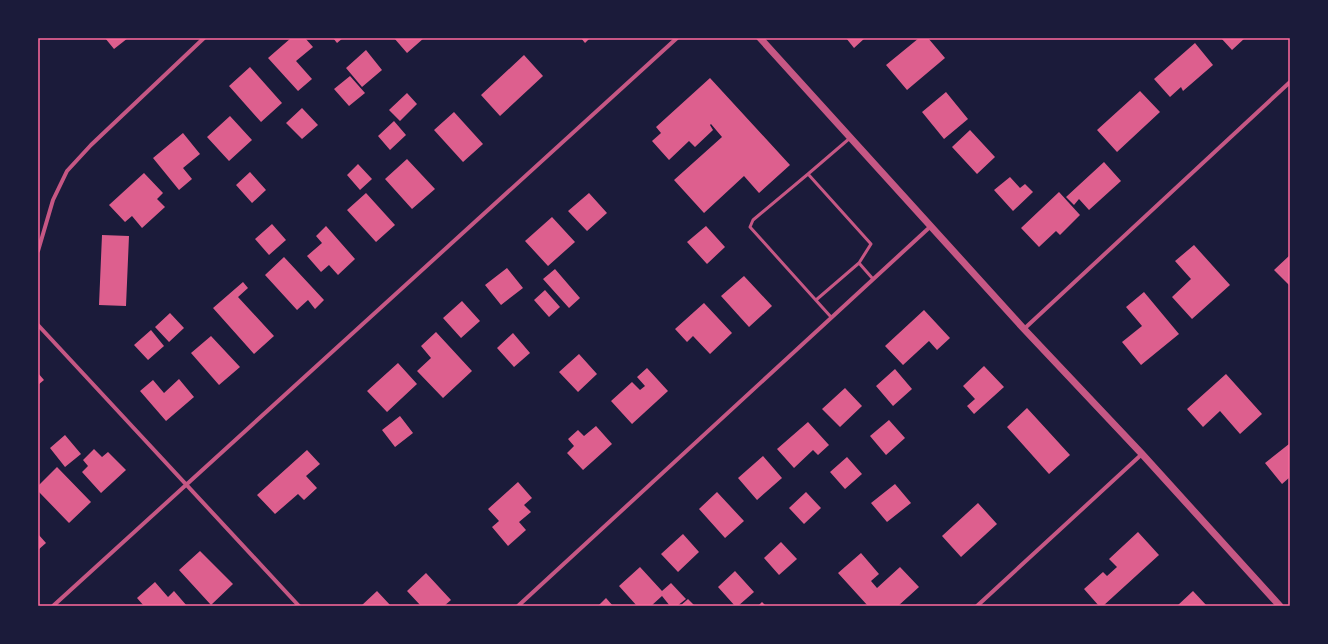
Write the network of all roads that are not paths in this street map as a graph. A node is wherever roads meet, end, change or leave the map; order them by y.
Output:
1 (204, 38) edge
2 (677, 38) edge
3 (760, 38) edge
4 (1290, 82) edge
5 (850, 138) junction
6 (808, 174) junction
7 (931, 226) junction
8 (38, 251) edge
9 (860, 263) junction
10 (873, 279) junction
11 (816, 300) junction
12 (831, 317) junction
13 (38, 325) edge
14 (1024, 329) junction
15 (1142, 454) junction
16 (186, 485) junction
17 (53, 606) edge
18 (299, 606) edge
19 (518, 606) edge
20 (977, 606) edge
21 (1280, 606) edge

1 - 8 street
2 - 16 street
3 - 5 street
4 - 14 street
5 - 6 lane
5 - 7 street
6 - 9 lane
6 - 11 lane
7 - 10 street
7 - 14 street
9 - 10 lane
9 - 11 lane
10 - 12 street
11 - 12 lane
12 - 19 street
13 - 16 street
14 - 15 street
15 - 20 street
15 - 21 street
16 - 17 street
16 - 18 street

